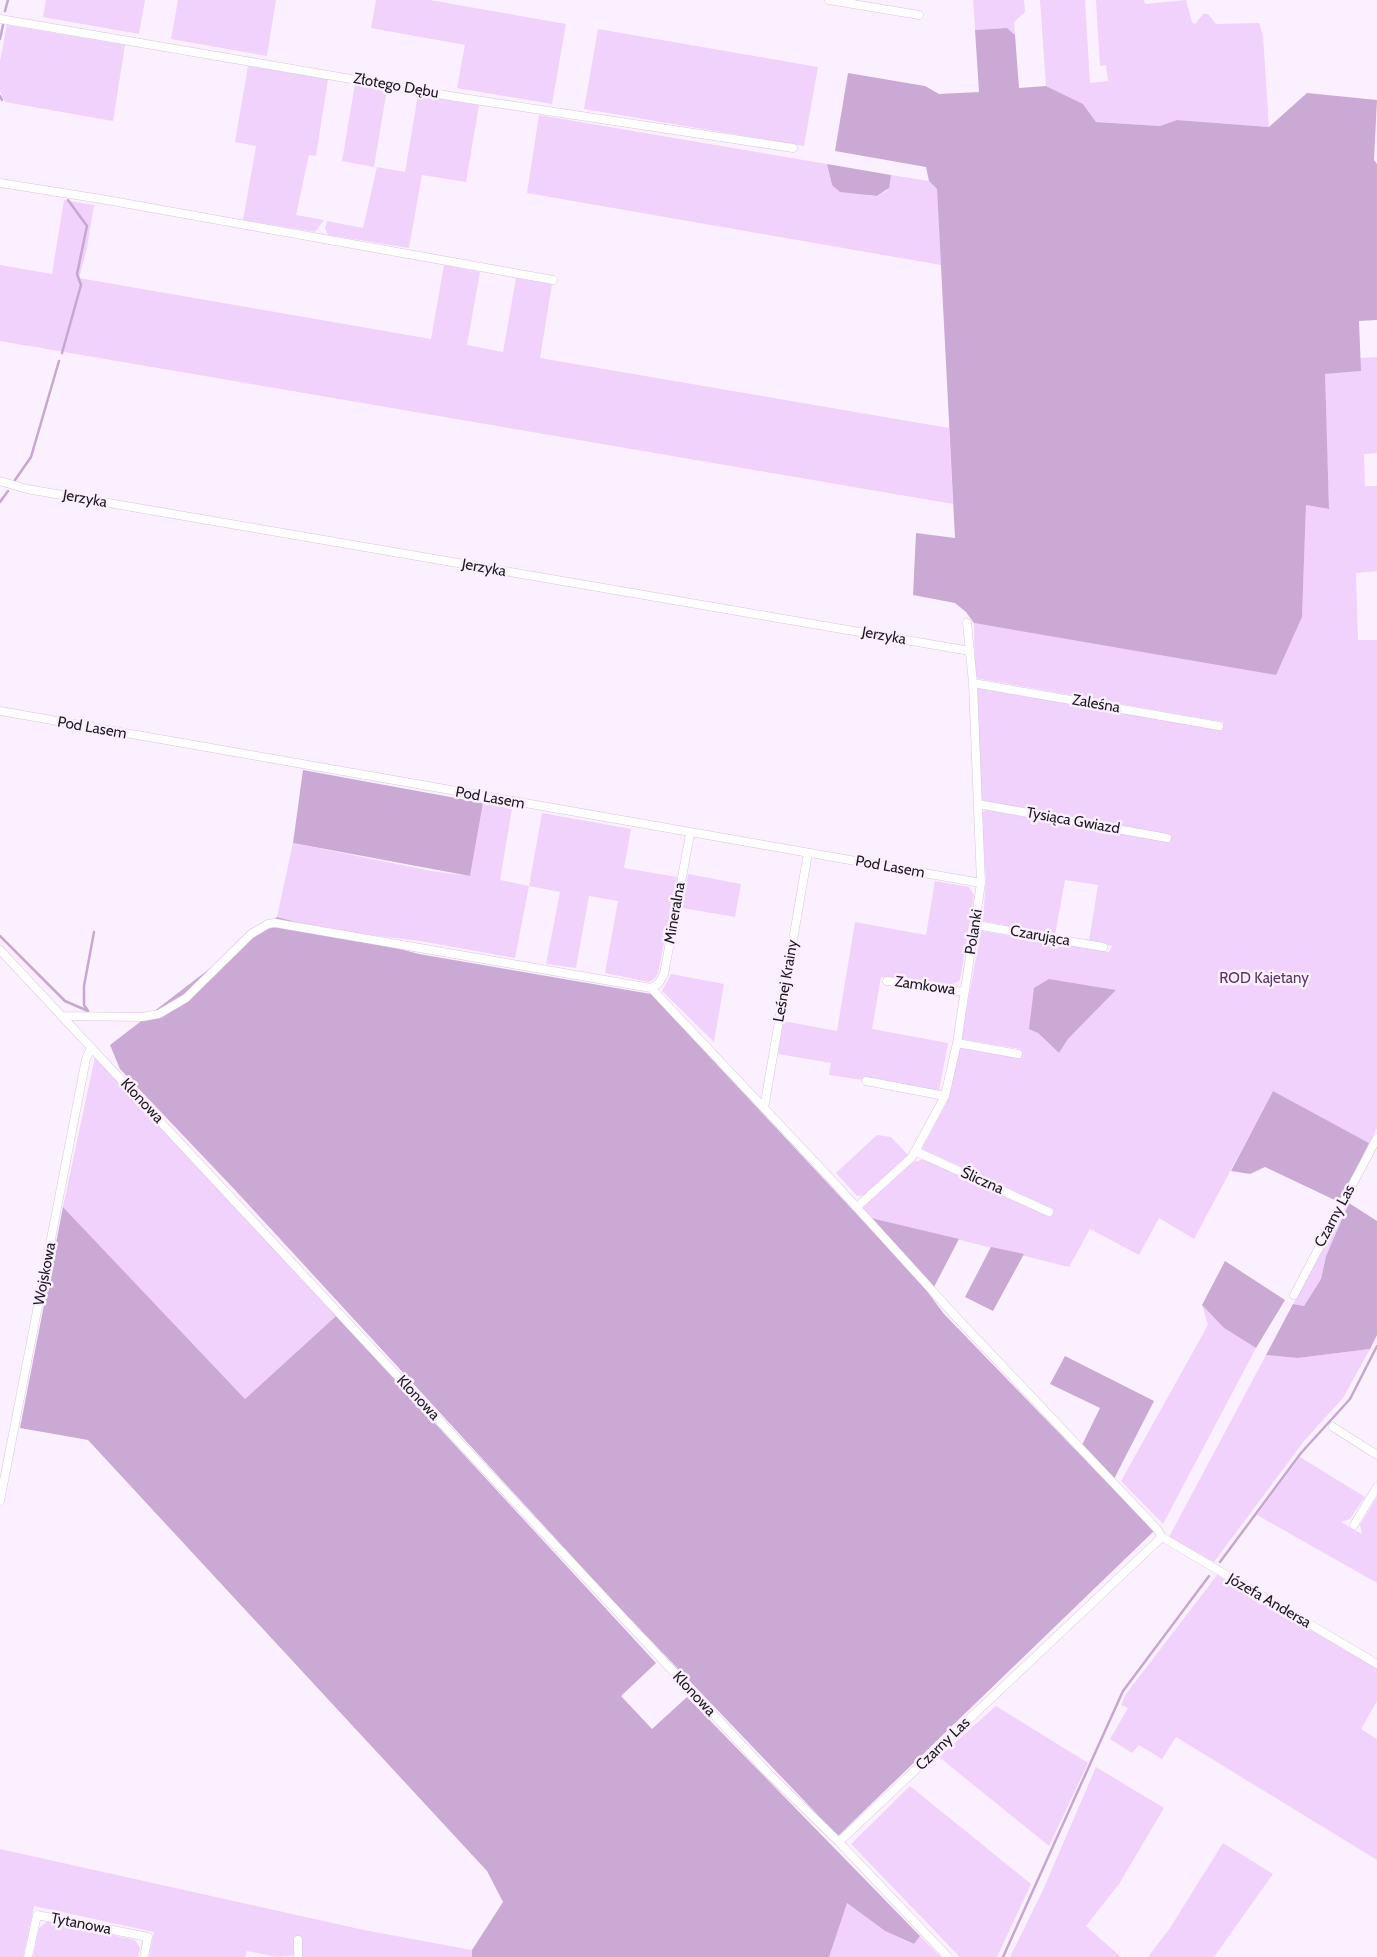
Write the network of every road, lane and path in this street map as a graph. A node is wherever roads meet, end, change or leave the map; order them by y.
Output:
1 (829, 0) edge
2 (919, 15) dead end
3 (0, 19) edge
4 (793, 148) dead end
5 (0, 183) edge
6 (553, 280) dead end
7 (0, 481) edge
8 (967, 623) dead end
9 (970, 651) junction
10 (973, 683) junction
11 (0, 711) edge
12 (1219, 726) dead end
13 (978, 804) junction
14 (690, 834) junction
15 (1167, 838) dead end
16 (808, 853) junction
17 (981, 883) junction
18 (976, 925) junction
19 (1103, 947) dead end
20 (0, 950) edge
21 (887, 981) dead end
22 (651, 988) junction
23 (964, 992) junction
24 (62, 1016) junction
25 (957, 1043) junction
26 (92, 1048) junction
27 (1018, 1054) dead end
28 (866, 1081) dead end
29 (945, 1096) junction
30 (764, 1108) junction
31 (1377, 1138) edge
32 (915, 1151) junction
33 (857, 1207) junction
34 (1049, 1212) dead end
35 (1294, 1295) dead end
36 (1333, 1427) dead end
37 (1377, 1455) edge
38 (1377, 1486) edge
39 (0, 1501) edge
40 (1354, 1525) dead end
41 (1162, 1537) junction
42 (1377, 1664) edge
43 (839, 1842) junction
44 (298, 1940) dead end
45 (28, 1957) edge
46 (144, 1957) edge
47 (298, 1957) edge
48 (948, 1957) edge

1 - 2 street
3 - 4 street, Złotego Dębu
5 - 6 street
7 - 9 street, Jerzyka
8 - 9 street, Polanki
9 - 10 street, Polanki
10 - 12 street, Zaleśna
10 - 13 street, Polanki
11 - 14 street, Pod Lasem
13 - 15 street, Tysiąca Gwiazd
13 - 17 street, Polanki
14 - 16 street, Pod Lasem
14 - 22 street, Mineralna
16 - 17 street, Pod Lasem
16 - 30 street, Leśnej Krainy
17 - 18 street, Polanki
18 - 19 street, Czarująca
18 - 23 street, Polanki
20 - 24 street, Klonowa
21 - 23 street, Zamkowa
22 - 24 street
22 - 30 street
23 - 25 street, Polanki
24 - 26 street, Klonowa
25 - 27 street
25 - 29 street, Polanki
26 - 39 street, Wojskowa
26 - 43 street, Klonowa
28 - 29 street
29 - 32 street, Polanki
30 - 33 street
31 - 35 street, Czarny Las
32 - 33 street, Polanki
32 - 34 street, Śliczna
33 - 41 street
36 - 37 street
38 - 40 street
41 - 42 street, Józefa Andersa
41 - 43 street, Czarny Las
43 - 48 street
44 - 47 street
45 - 46 street, Tytanowa

